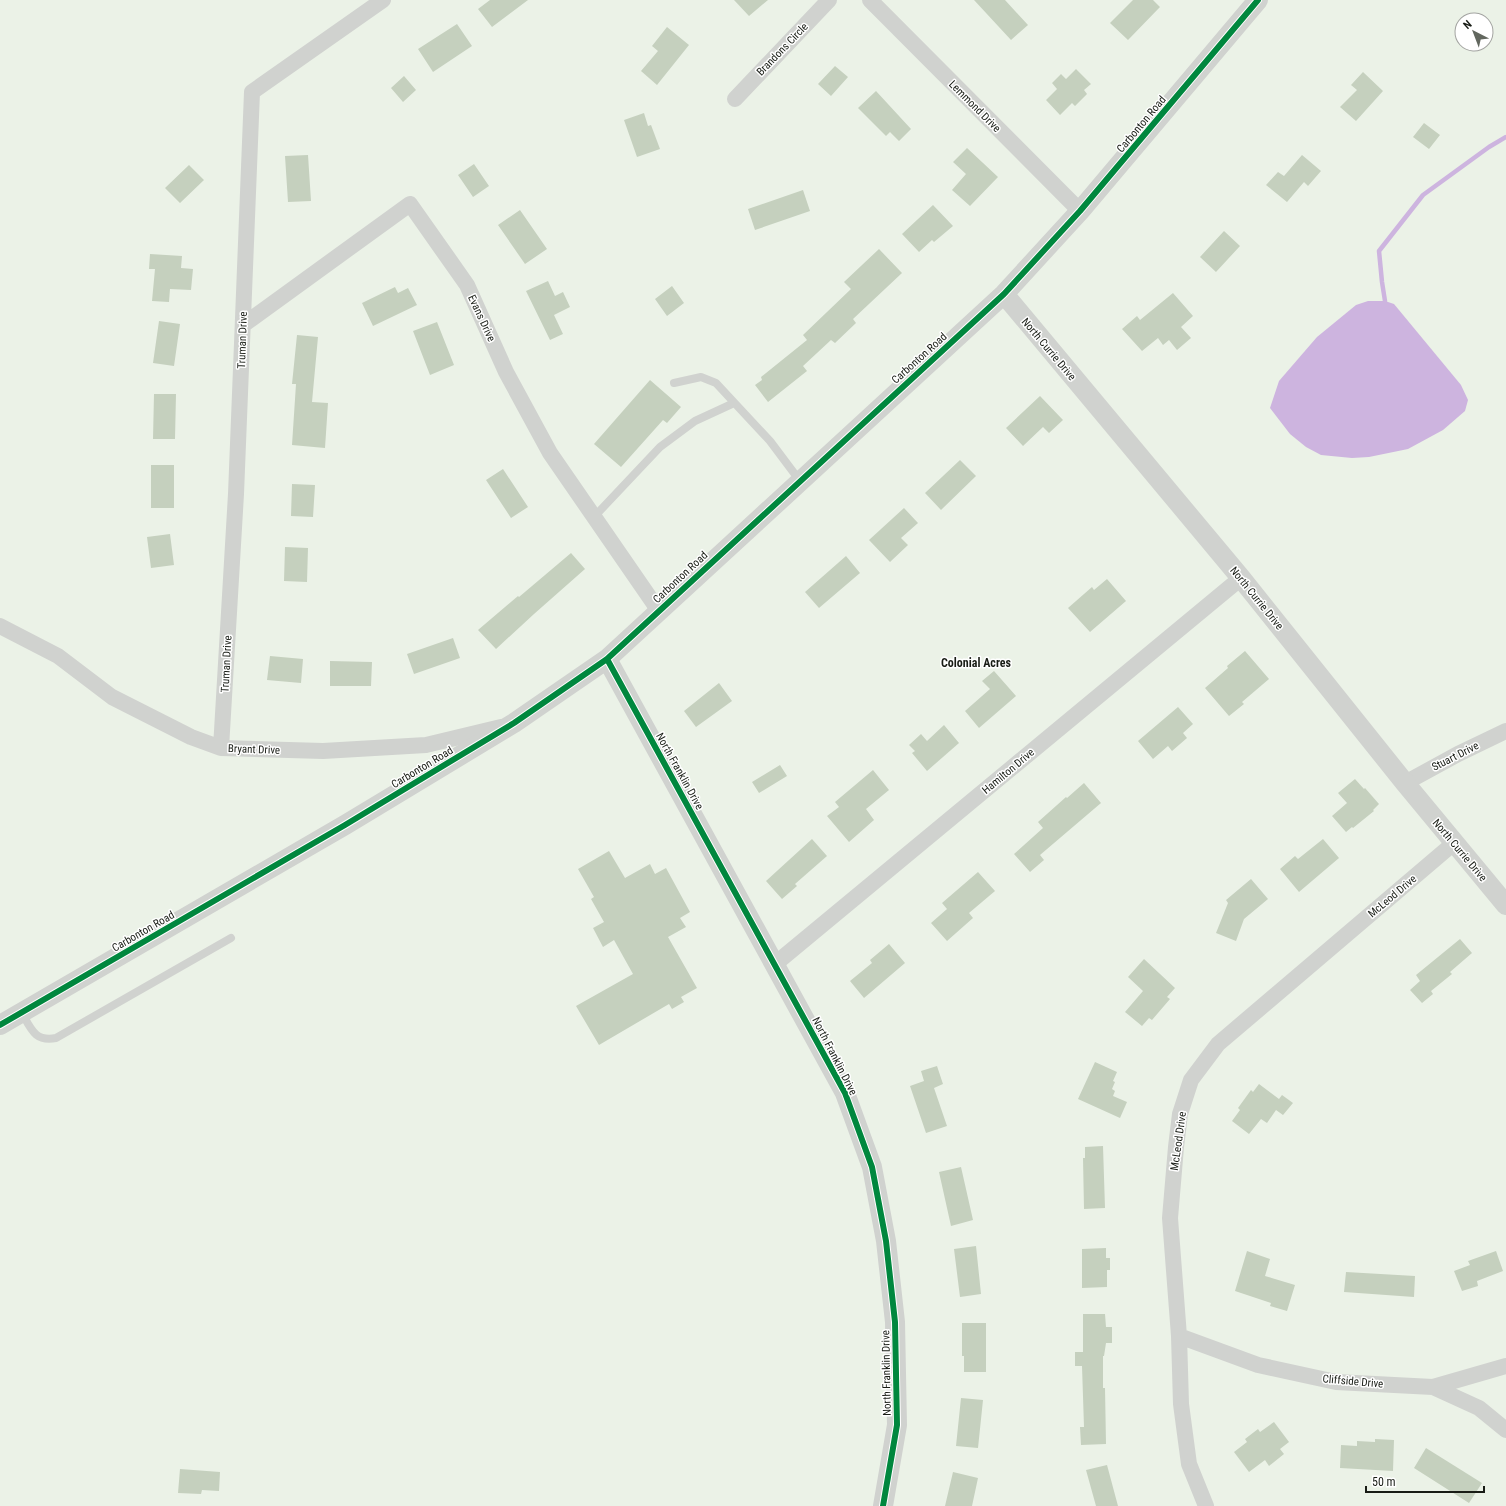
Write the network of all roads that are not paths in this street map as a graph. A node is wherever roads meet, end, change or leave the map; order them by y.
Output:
1 (383, 0) edge
2 (829, 0) edge
3 (870, 0) edge
4 (1258, 0) edge
5 (735, 99) dead end
6 (1080, 211) junction
7 (1004, 294) junction
8 (243, 325) junction
9 (674, 383) dead end
10 (734, 403) junction
11 (800, 481) junction
12 (594, 516) junction
13 (1241, 578) junction
14 (659, 611) junction
15 (0, 626) edge
16 (607, 659) junction
17 (514, 723) junction
18 (1506, 731) edge
19 (221, 748) junction
20 (1405, 783) junction
21 (1454, 842) junction
22 (1506, 905) edge
23 (231, 938) dead end
24 (775, 964) junction
25 (22, 1012) junction
26 (0, 1025) edge
27 (1179, 1336) junction
28 (1506, 1366) edge
29 (1433, 1387) junction
30 (1506, 1430) edge
31 (883, 1506) edge
32 (1206, 1506) edge

1 - 8 street, Truman Drive
2 - 5 street, Brandons Circle
3 - 6 street, Lemmond Drive
4 - 6 street, Carbonton Road
6 - 7 street, Carbonton Road
7 - 11 street, Carbonton Road
7 - 13 street, North Currie Drive
8 - 12 street, Evans Drive
8 - 19 street, Truman Drive
9 - 10 lane
10 - 11 lane
10 - 12 lane
11 - 14 street, Carbonton Road
12 - 14 street, Evans Drive
13 - 20 street, North Currie Drive
13 - 24 street, Hamilton Drive
14 - 16 street, Carbonton Road
15 - 19 street, Bryant Drive
16 - 17 street, Carbonton Road
16 - 24 street, North Franklin Drive
17 - 19 street, Bryant Drive
17 - 25 street, Carbonton Road
18 - 20 street, Stuart Drive
20 - 21 street, North Currie Drive
21 - 22 street, North Currie Drive
21 - 27 street, McLeod Drive
23 - 25 lane
24 - 31 street, North Franklin Drive
25 - 26 street, Carbonton Road
27 - 29 street, Cliffside Drive
27 - 32 street, McLeod Drive
28 - 29 street, Cliffside Drive
29 - 30 street

